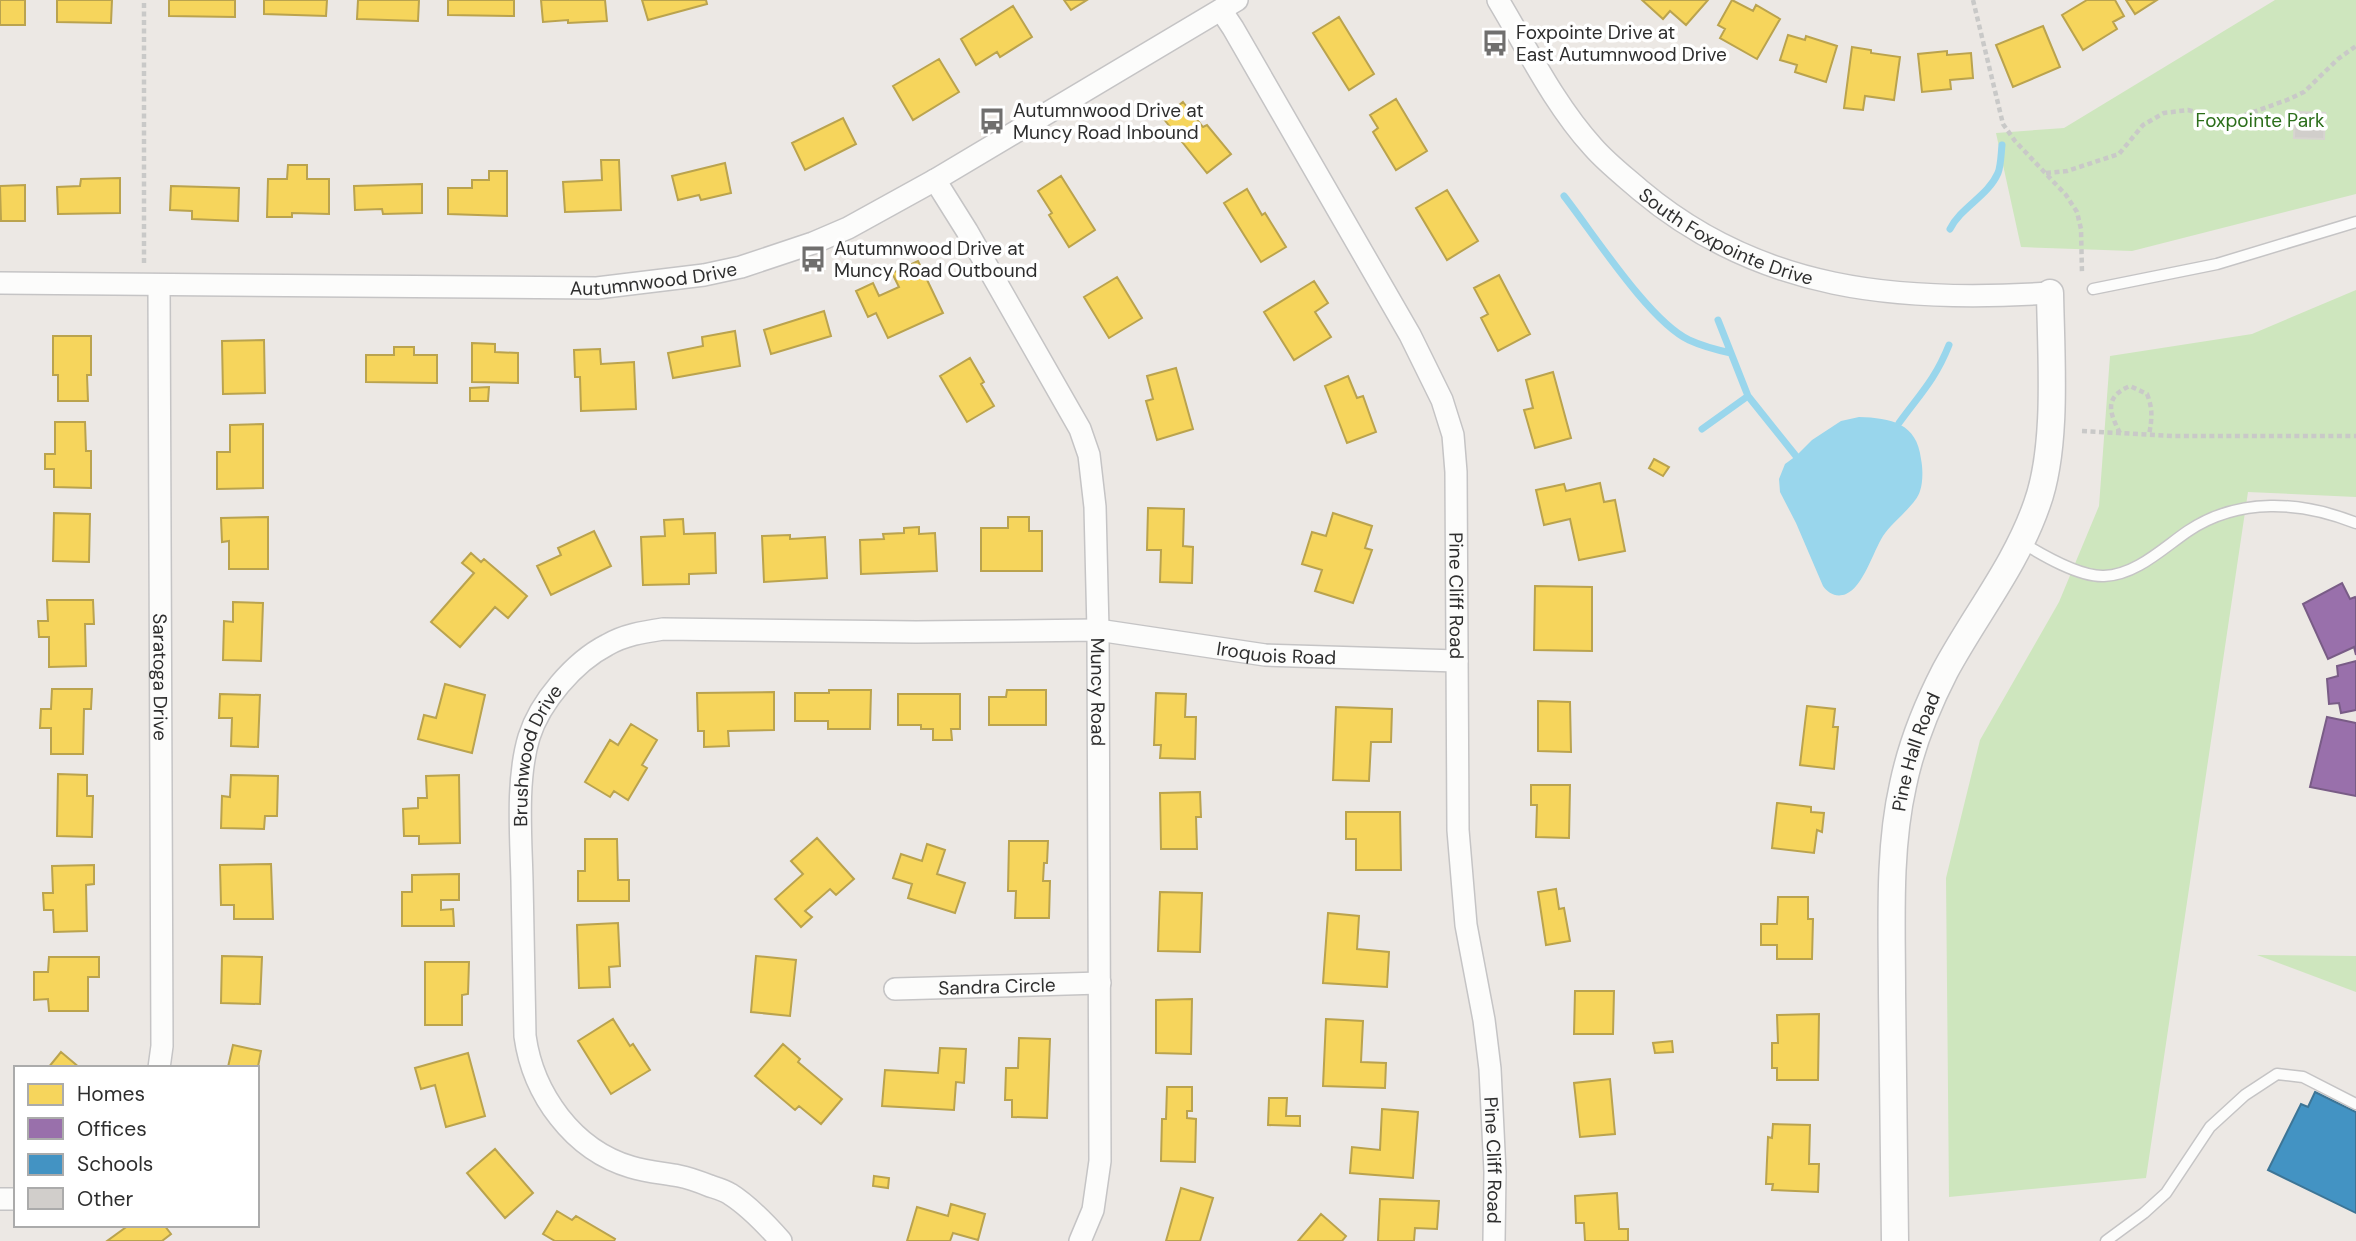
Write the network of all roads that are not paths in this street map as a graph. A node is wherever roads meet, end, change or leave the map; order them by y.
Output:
1 (1499, 0) edge
2 (1229, 5) edge
3 (935, 180) junction
4 (2356, 222) edge
5 (0, 283) edge
6 (159, 285) junction
7 (2093, 289) dead end
8 (2050, 293) joint
9 (2356, 523) edge
10 (2021, 542) junction
11 (1098, 630) junction
12 (1457, 661) junction
13 (1100, 983) junction
14 (895, 989) dead end
15 (159, 1066) edge
16 (2356, 1104) edge
17 (782, 1241) edge
18 (1080, 1241) edge
19 (1494, 1241) edge
20 (1895, 1241) edge
21 (2106, 1241) edge

1 - 8 street, South Foxpointe Drive
2 - 3 street, Autumnwood Drive
2 - 12 street, Pine Cliff Road
3 - 6 street, Autumnwood Drive
3 - 11 street, Muncy Road
4 - 7 lane
5 - 6 street, Autumnwood Drive
6 - 15 street, Saratoga Drive
8 - 10 street, Pine Hall Road
9 - 10 lane
10 - 20 street, Pine Hall Road
11 - 12 street, Iroquois Road
11 - 13 street, Muncy Road
11 - 17 street, Brushwood Drive
12 - 19 street, Pine Cliff Road
13 - 14 street, Sandra Circle
13 - 18 street, Muncy Road
16 - 21 lane

